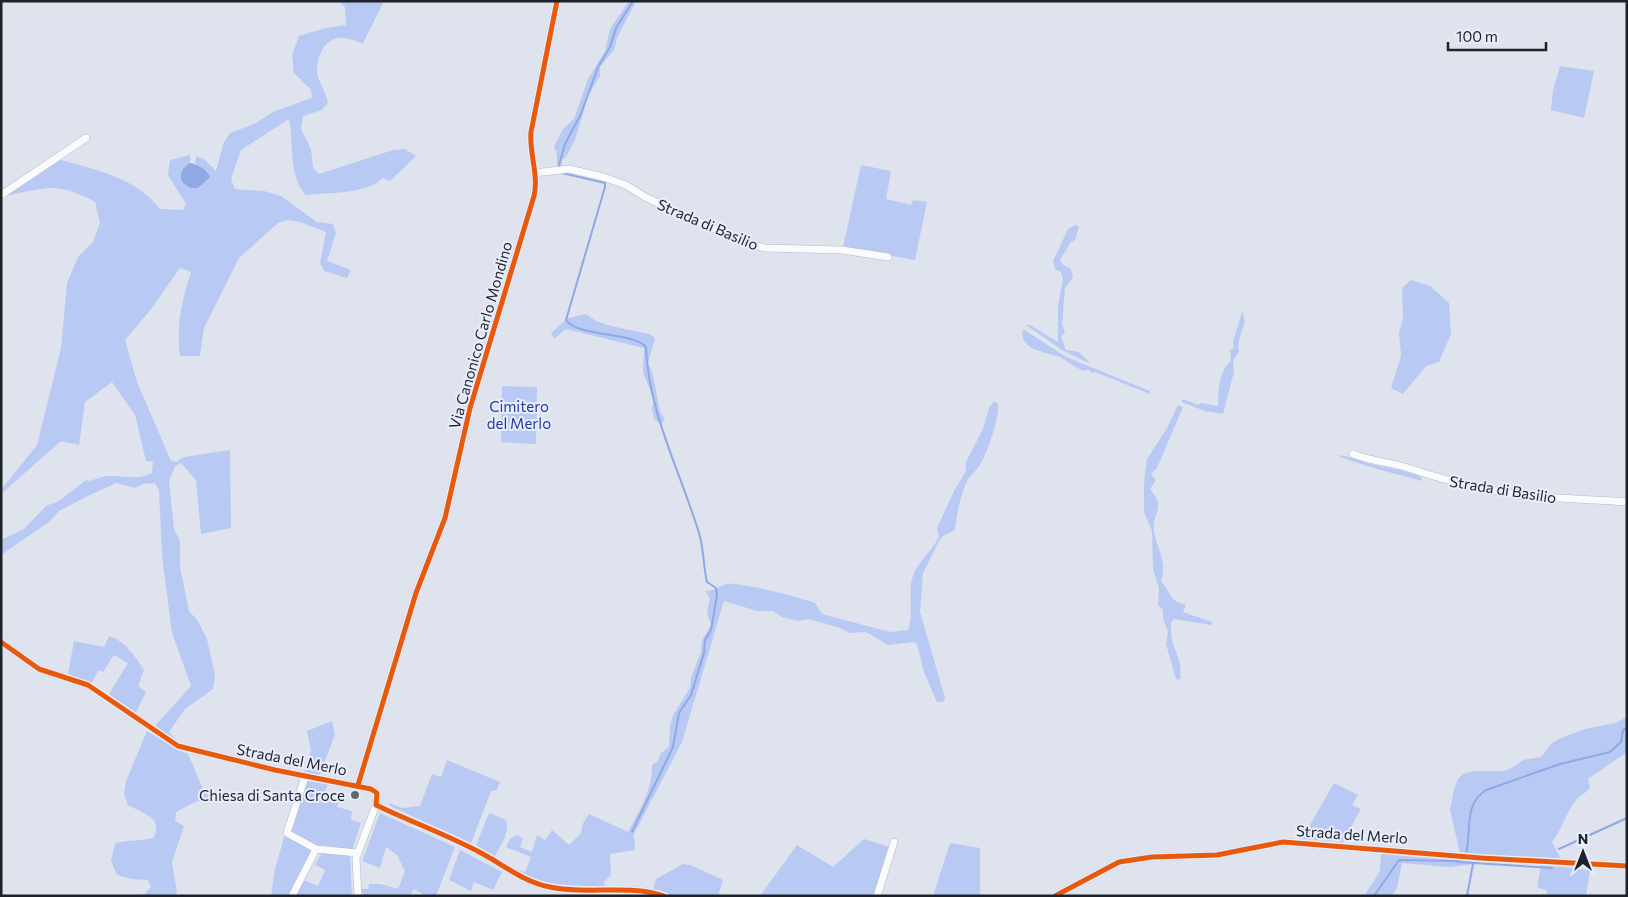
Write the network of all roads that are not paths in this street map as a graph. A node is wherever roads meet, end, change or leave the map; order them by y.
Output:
1 (557, 1) edge
2 (86, 138) dead end
3 (534, 173) junction
4 (1, 195) edge
5 (888, 257) dead end
6 (1353, 454) dead end
7 (1627, 502) edge
8 (1, 642) edge
9 (305, 777) junction
10 (358, 785) junction
11 (376, 805) junction
12 (894, 842) dead end
13 (316, 850) junction
14 (357, 853) junction
15 (1627, 866) edge
16 (292, 896) edge
17 (358, 896) edge
18 (664, 896) edge
19 (877, 896) edge
20 (1055, 896) edge

1 - 3 street, Via Canonico Carlo Mondino
2 - 4 street
3 - 5 street, Strada di Basilio
3 - 10 street, Via Canonico Carlo Mondino
6 - 7 street, Strada di Basilio
8 - 9 street, Strada del Merlo
9 - 10 street, Strada del Merlo
9 - 13 street
10 - 11 street, Strada del Merlo
11 - 14 street
11 - 18 street
12 - 19 street
13 - 14 street
13 - 16 street
14 - 17 street
15 - 20 street, Strada del Merlo

